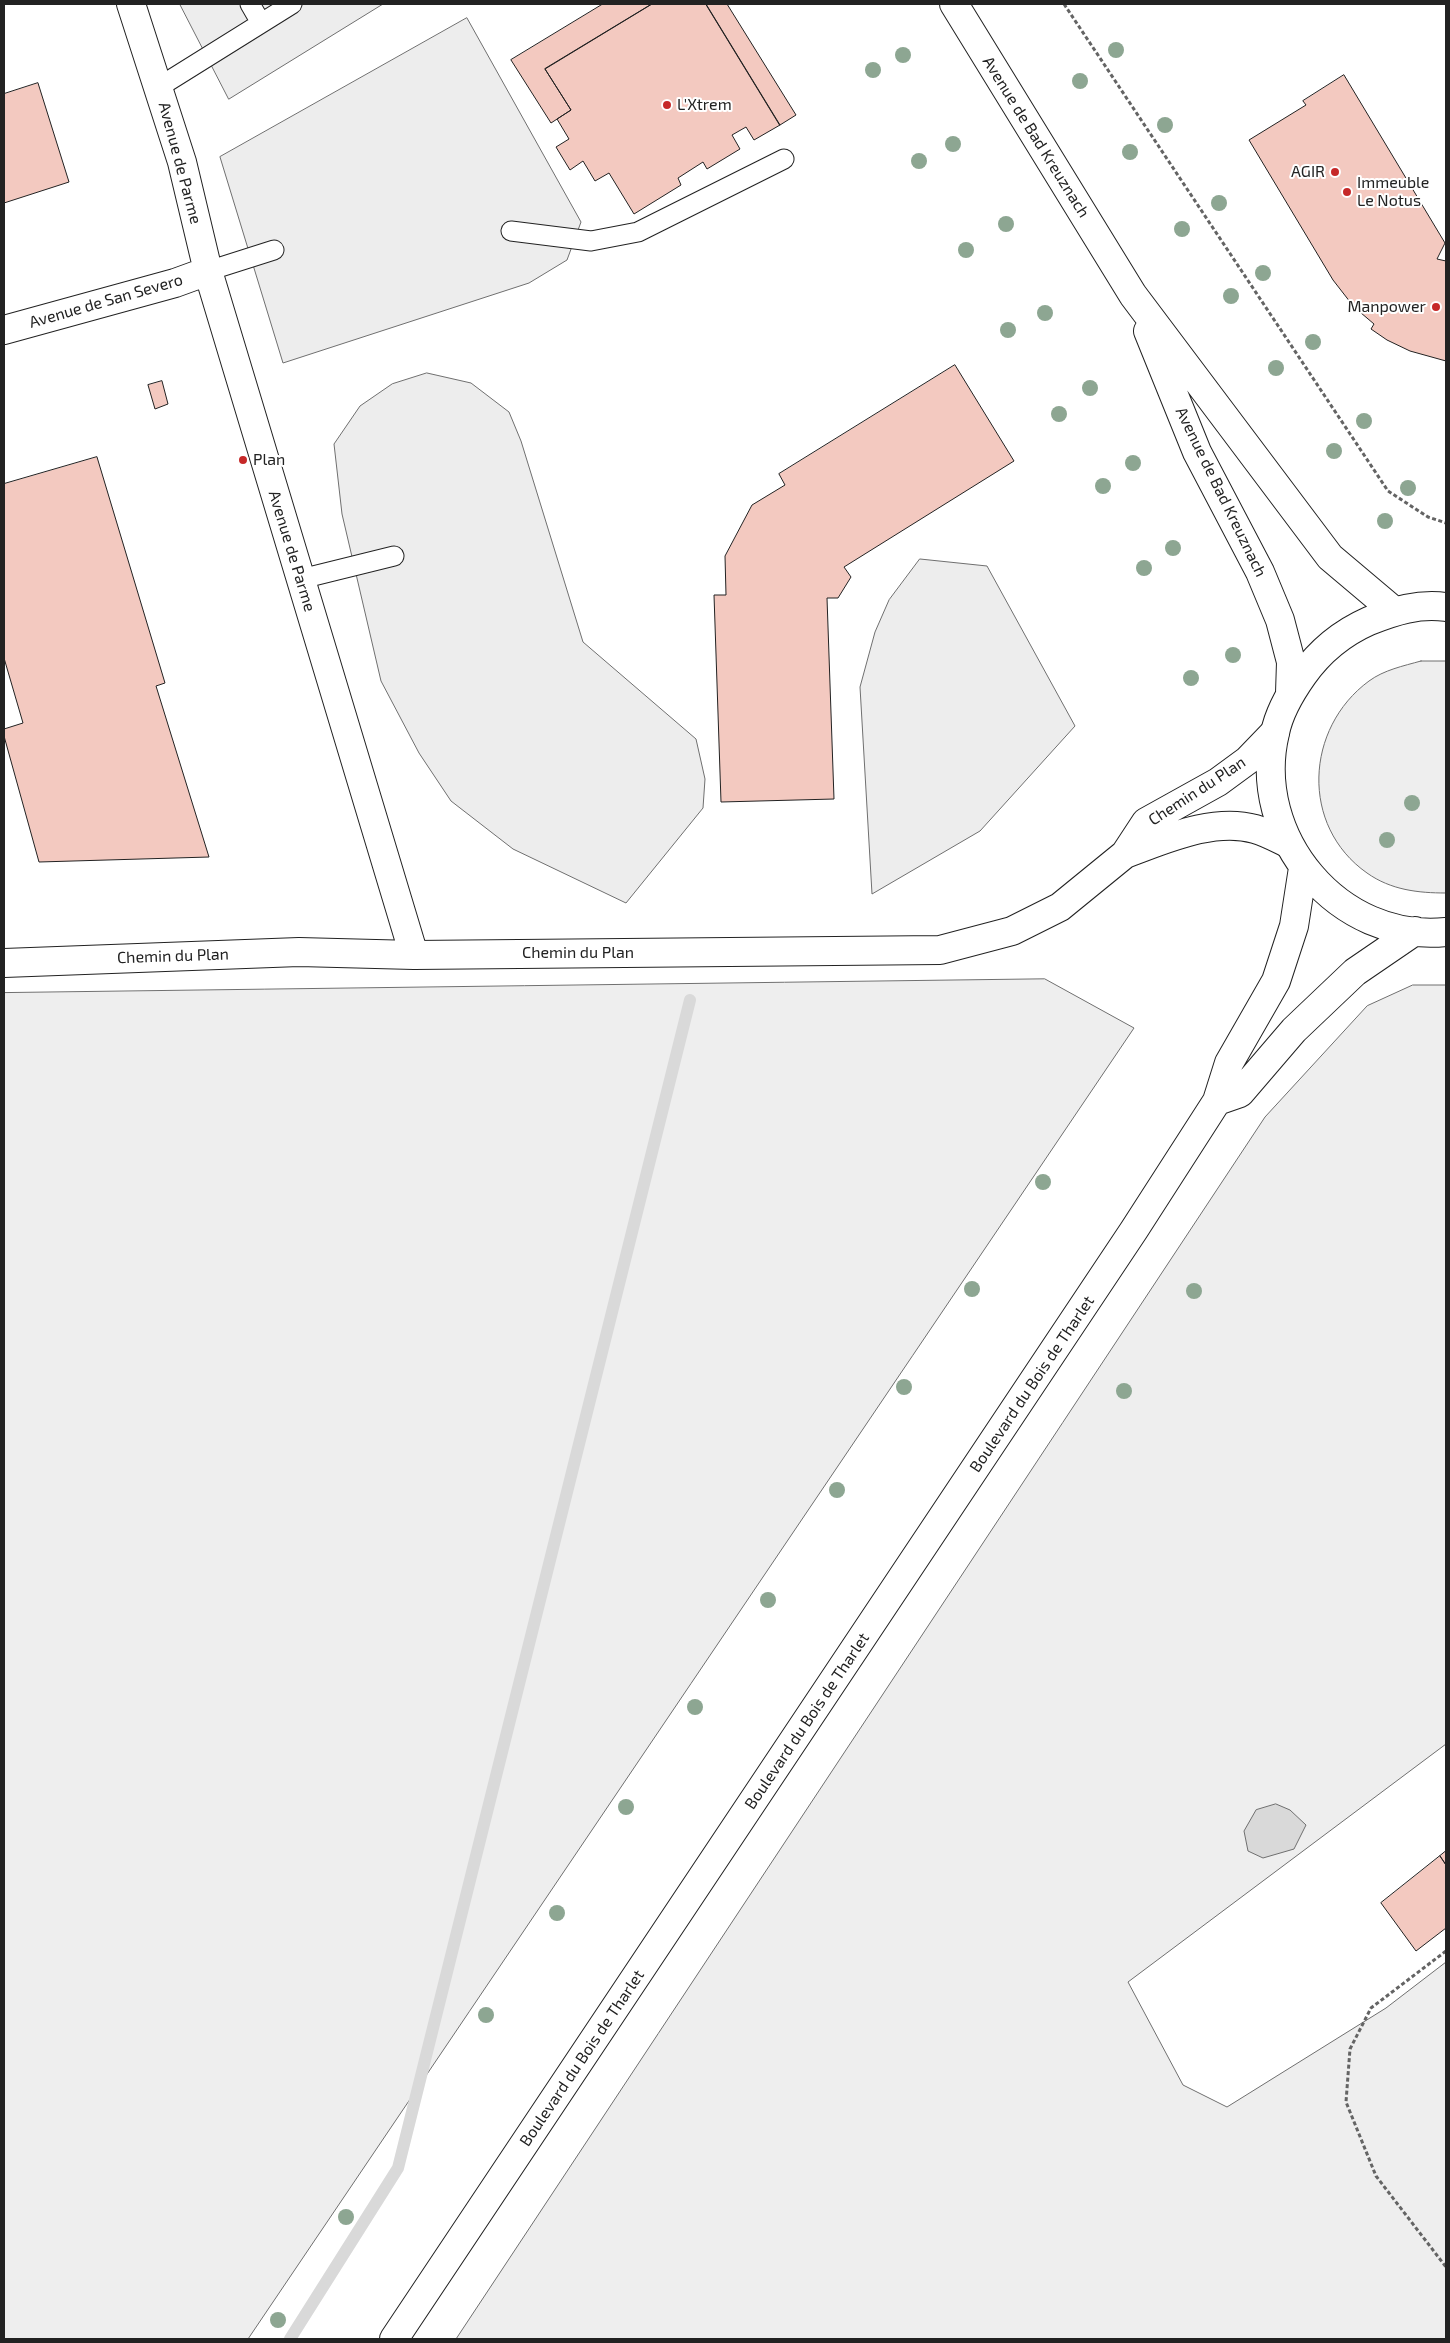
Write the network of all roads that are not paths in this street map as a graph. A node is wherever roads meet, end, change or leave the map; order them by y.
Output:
1 (131, 4) edge
2 (250, 4) edge
3 (292, 4) edge
4 (954, 4) edge
5 (261, 23) junction
6 (159, 87) junction
7 (784, 159) dead end
8 (511, 230) dead end
9 (274, 250) dead end
10 (208, 271) junction
11 (1133, 295) junction
12 (4, 330) edge
13 (394, 556) dead end
14 (301, 579) junction
15 (1446, 607) edge
16 (1394, 611) junction
17 (1290, 693) junction
18 (1275, 732) junction
19 (1287, 843) junction
20 (1125, 854) junction
21 (1303, 868) junction
22 (1415, 931) junction
23 (1446, 932) edge
24 (414, 955) junction
25 (4, 963) edge
26 (1217, 1101) junction
27 (394, 2339) edge

1 - 6 main road, Avenue de Parme
2 - 5 lane
3 - 5 lane
4 - 11 main road, Avenue de Bad Kreuznach
5 - 6 lane
6 - 10 main road, Avenue de Parme
7 - 8 lane
9 - 10 lane
10 - 12 main road, Avenue de San Severo
10 - 14 main road, Avenue de Parme
11 - 16 main road, Avenue de Bad Kreuznach
11 - 17 main road, Avenue de Bad Kreuznach
13 - 14 lane
14 - 24 main road, Avenue de Parme
15 - 16 main road
16 - 17 main road
17 - 18 main road
18 - 19 main road
18 - 20 main road, Chemin du Plan
19 - 20 main road, Chemin du Plan
19 - 21 main road
20 - 24 main road, Chemin du Plan
21 - 22 main road
21 - 26 main road, Boulevard du Bois de Tharlet
22 - 23 main road
22 - 26 main road
24 - 25 main road, Chemin du Plan
26 - 27 main road, Boulevard du Bois de Tharlet

